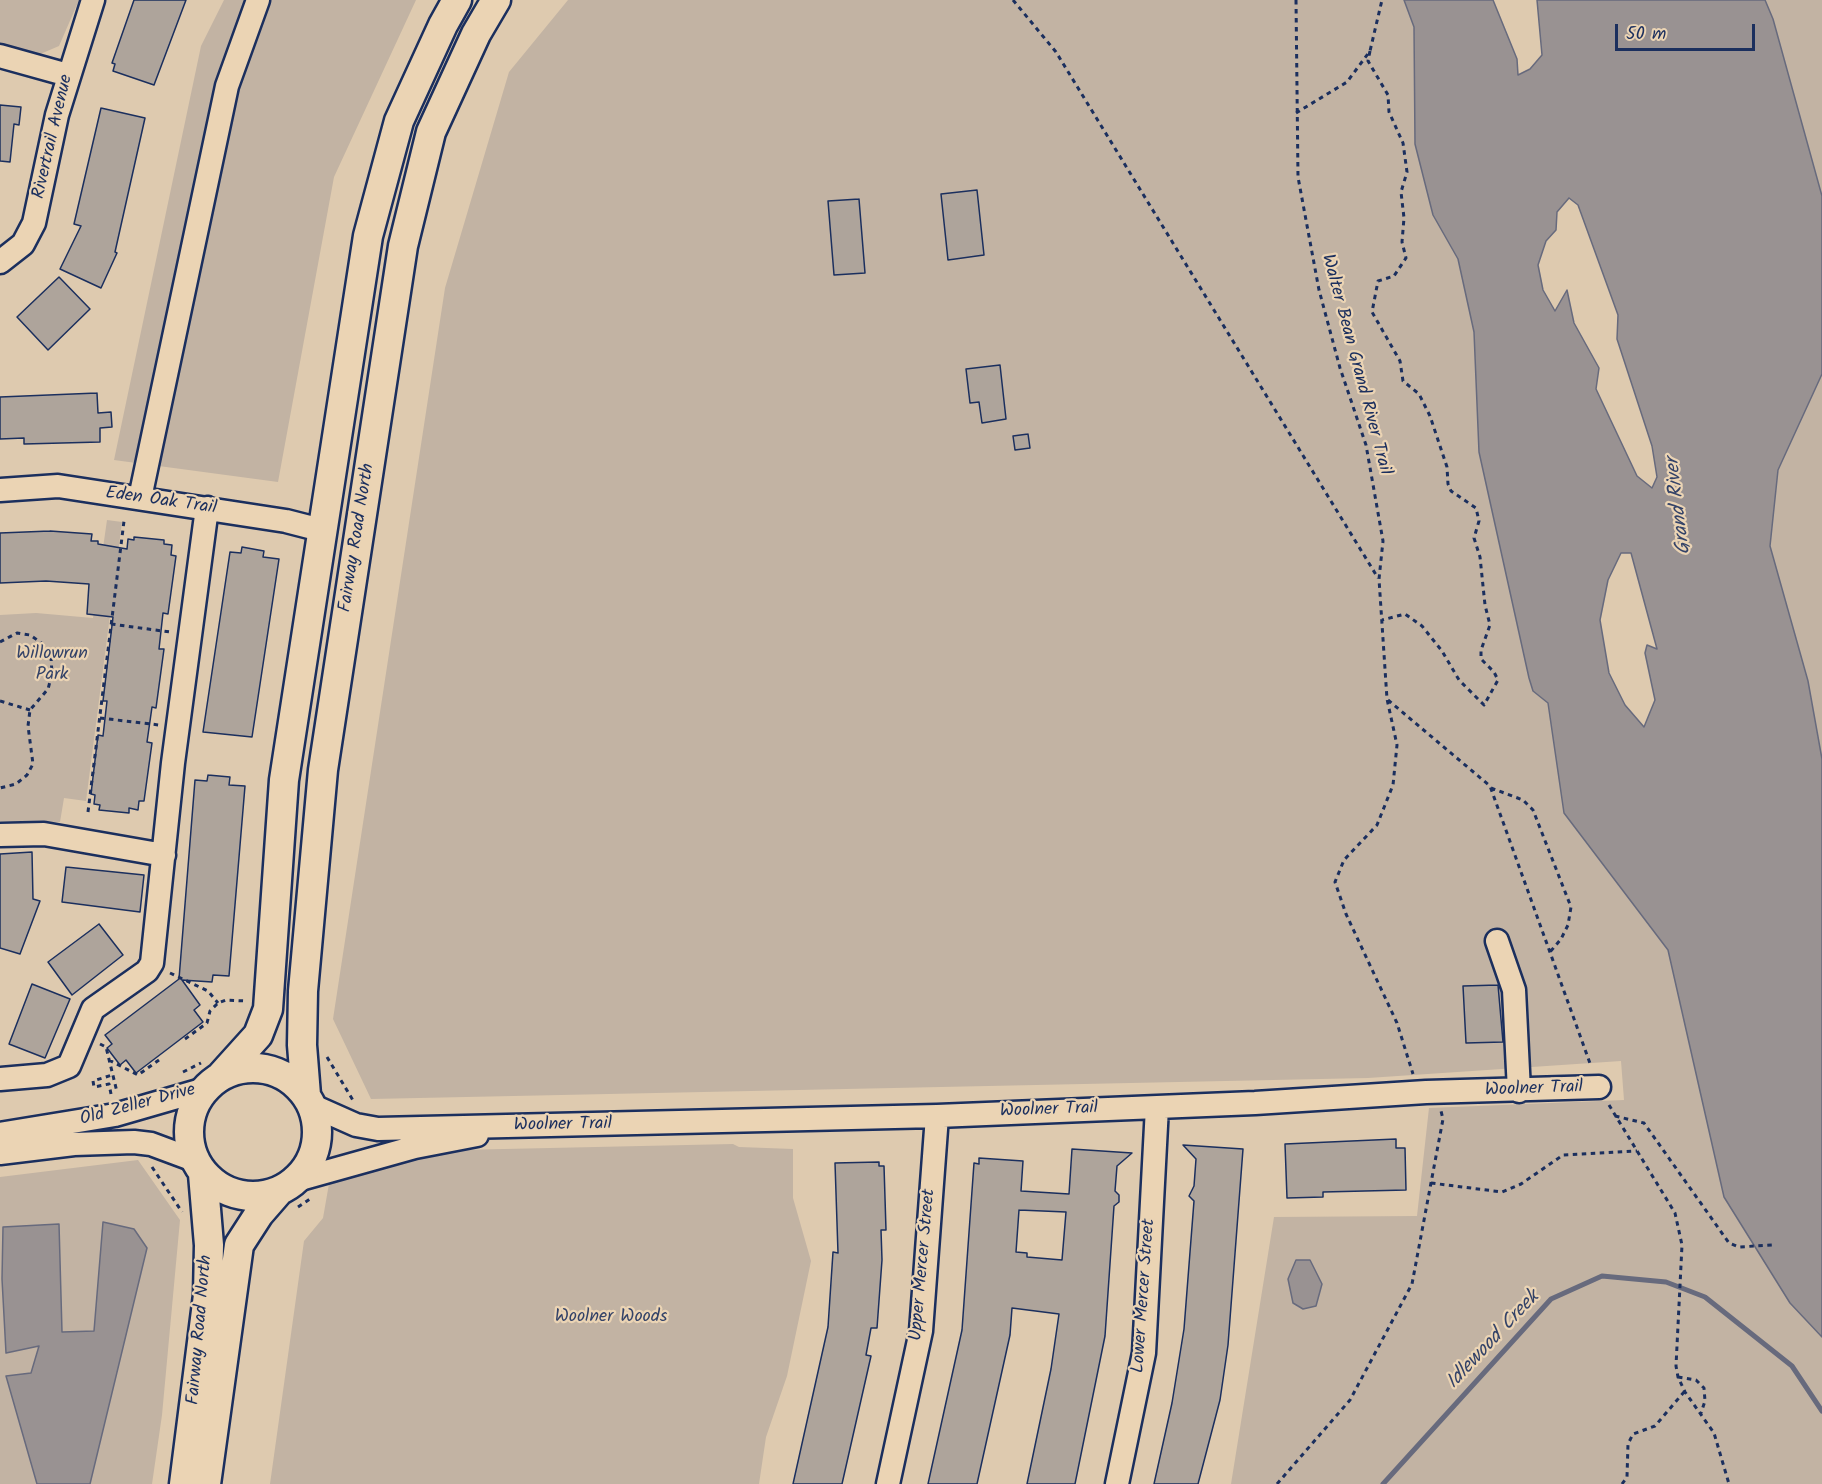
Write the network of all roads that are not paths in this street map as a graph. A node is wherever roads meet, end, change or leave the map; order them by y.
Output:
1 (93, 0) edge
2 (258, 0) edge
3 (457, 0) edge
4 (496, 0) edge
5 (0, 56) edge
6 (68, 75) junction
7 (0, 262) edge
8 (0, 490) edge
9 (140, 498) junction
10 (207, 508) junction
11 (321, 530) junction
12 (0, 836) edge
13 (164, 855) junction
14 (1497, 941) dead end
15 (211, 1075) junction
16 (0, 1079) edge
17 (1599, 1088) road end
18 (1519, 1091) junction
19 (309, 1100) junction
20 (1157, 1107) junction
21 (937, 1116) junction
22 (498, 1127) junction
23 (0, 1134) edge
24 (0, 1154) edge
25 (199, 1167) junction
26 (297, 1194) junction
27 (184, 1484) edge
28 (206, 1484) edge
29 (888, 1484) edge
30 (1117, 1484) edge

1 - 6 street, Rivertrail Avenue
2 - 9 street
3 - 11 main road, Fairway Road North
4 - 19 main road, Fairway Road North
5 - 6 street
6 - 7 street, Rivertrail Avenue
8 - 9 street, Eden Oak Trail
9 - 10 street, Eden Oak Trail
10 - 11 street, Eden Oak Trail
10 - 13 street
11 - 15 main road, Fairway Road North
12 - 13 street
13 - 16 street
14 - 18 street
15 - 19 main road
15 - 23 street, Old Zeller Drive
15 - 25 main road
17 - 18 street, Woolner Trail
18 - 20 street, Woolner Trail
19 - 22 street, Woolner Trail
19 - 26 main road
20 - 21 street, Woolner Trail
20 - 30 street, Lower Mercer Street
21 - 22 street, Woolner Trail
21 - 29 street, Upper Mercer Street
22 - 26 street, Woolner Trail
24 - 25 street, Old Zeller Drive
25 - 26 main road
25 - 27 main road, Fairway Road North
26 - 28 main road, Fairway Road North

